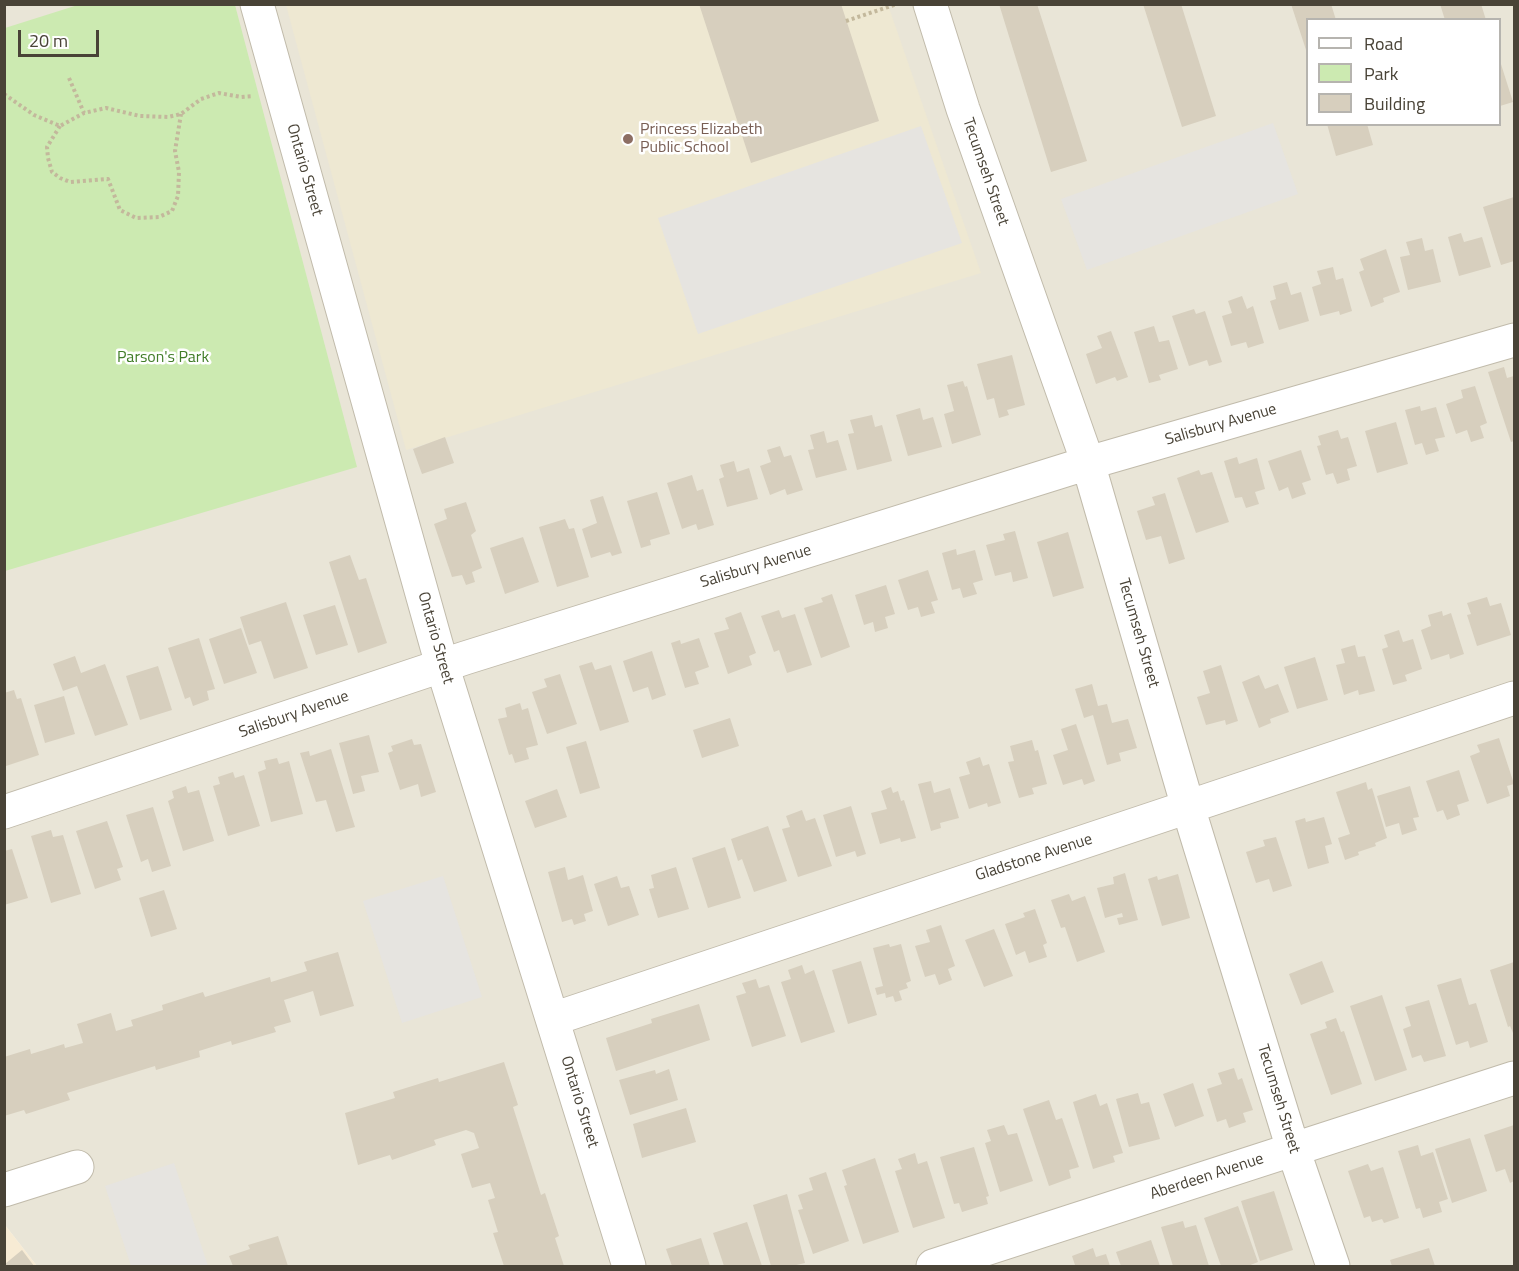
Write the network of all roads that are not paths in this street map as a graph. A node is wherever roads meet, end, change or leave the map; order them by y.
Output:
1 (257, 4) edge
2 (930, 4) edge
3 (1515, 340) edge
4 (1088, 463) junction
5 (442, 665) junction
6 (1515, 698) edge
7 (1188, 807) junction
8 (4, 812) edge
9 (553, 1019) junction
10 (1515, 1078) edge
11 (1293, 1149) junction
12 (77, 1167) dead end
13 (4, 1190) edge
14 (629, 1266) edge
15 (933, 1266) edge
16 (1333, 1266) edge

1 - 5 street, Ontario Street
2 - 4 street, Tecumseh Street
3 - 4 street, Salisbury Avenue
4 - 5 street, Salisbury Avenue
4 - 7 street, Tecumseh Street
5 - 8 street, Salisbury Avenue
5 - 9 street, Ontario Street
6 - 7 street, Gladstone Avenue
7 - 9 street, Gladstone Avenue
7 - 11 street, Tecumseh Street
9 - 14 street, Ontario Street
10 - 11 street, Aberdeen Avenue
11 - 15 street, Aberdeen Avenue
11 - 16 street, Tecumseh Street
12 - 13 street

